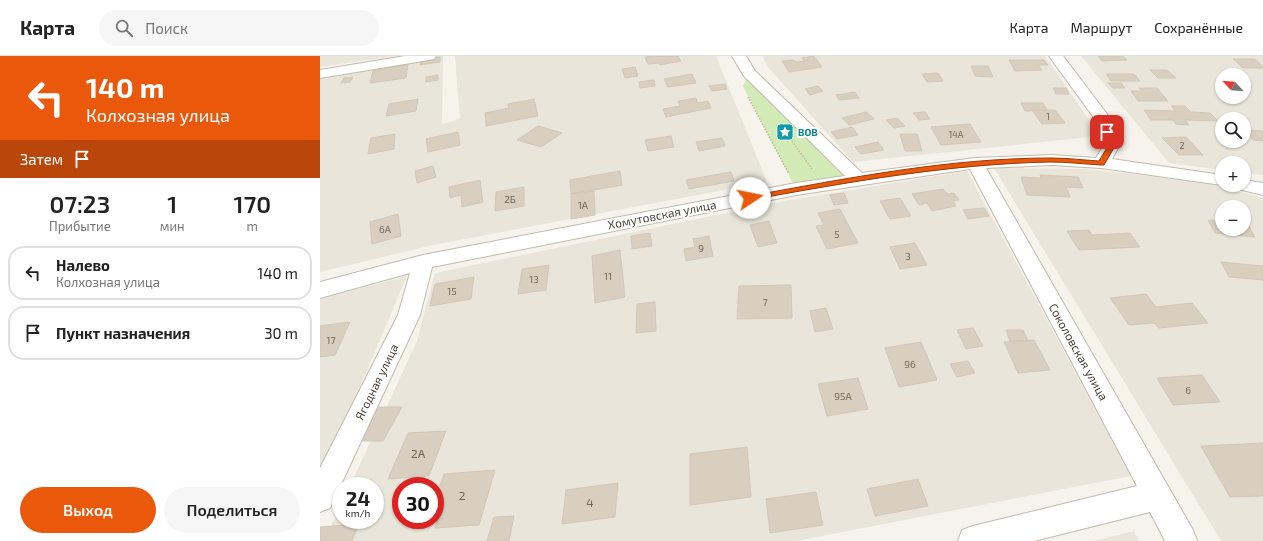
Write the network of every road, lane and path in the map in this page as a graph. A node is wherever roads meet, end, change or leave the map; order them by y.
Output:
1 (429, 56) edge
2 (739, 56) edge
3 (1056, 56) edge
4 (749, 73) junction
5 (320, 74) edge
6 (975, 163) junction
7 (1101, 163) junction
8 (858, 179) junction
9 (1215, 179) edge
10 (1251, 186) edge
11 (796, 189) junction
12 (1263, 189) edge
13 (423, 262) junction
14 (320, 290) edge
15 (1156, 496) junction
16 (320, 498) edge
17 (974, 541) edge
18 (1182, 541) edge

1 - 5 street
2 - 4 street
3 - 7 street
4 - 8 street
4 - 11 path
6 - 7 street, Хомутовская улица
6 - 8 street, Хомутовская улица
6 - 15 street, Соколовская улица
7 - 9 street, Хомутовская улица
8 - 11 street, Хомутовская улица
10 - 12 street
11 - 13 street, Хомутовская улица
13 - 14 street, Хомутовская улица
13 - 16 street, Ягодная улица
15 - 17 street
15 - 18 street, Соколовская улица

